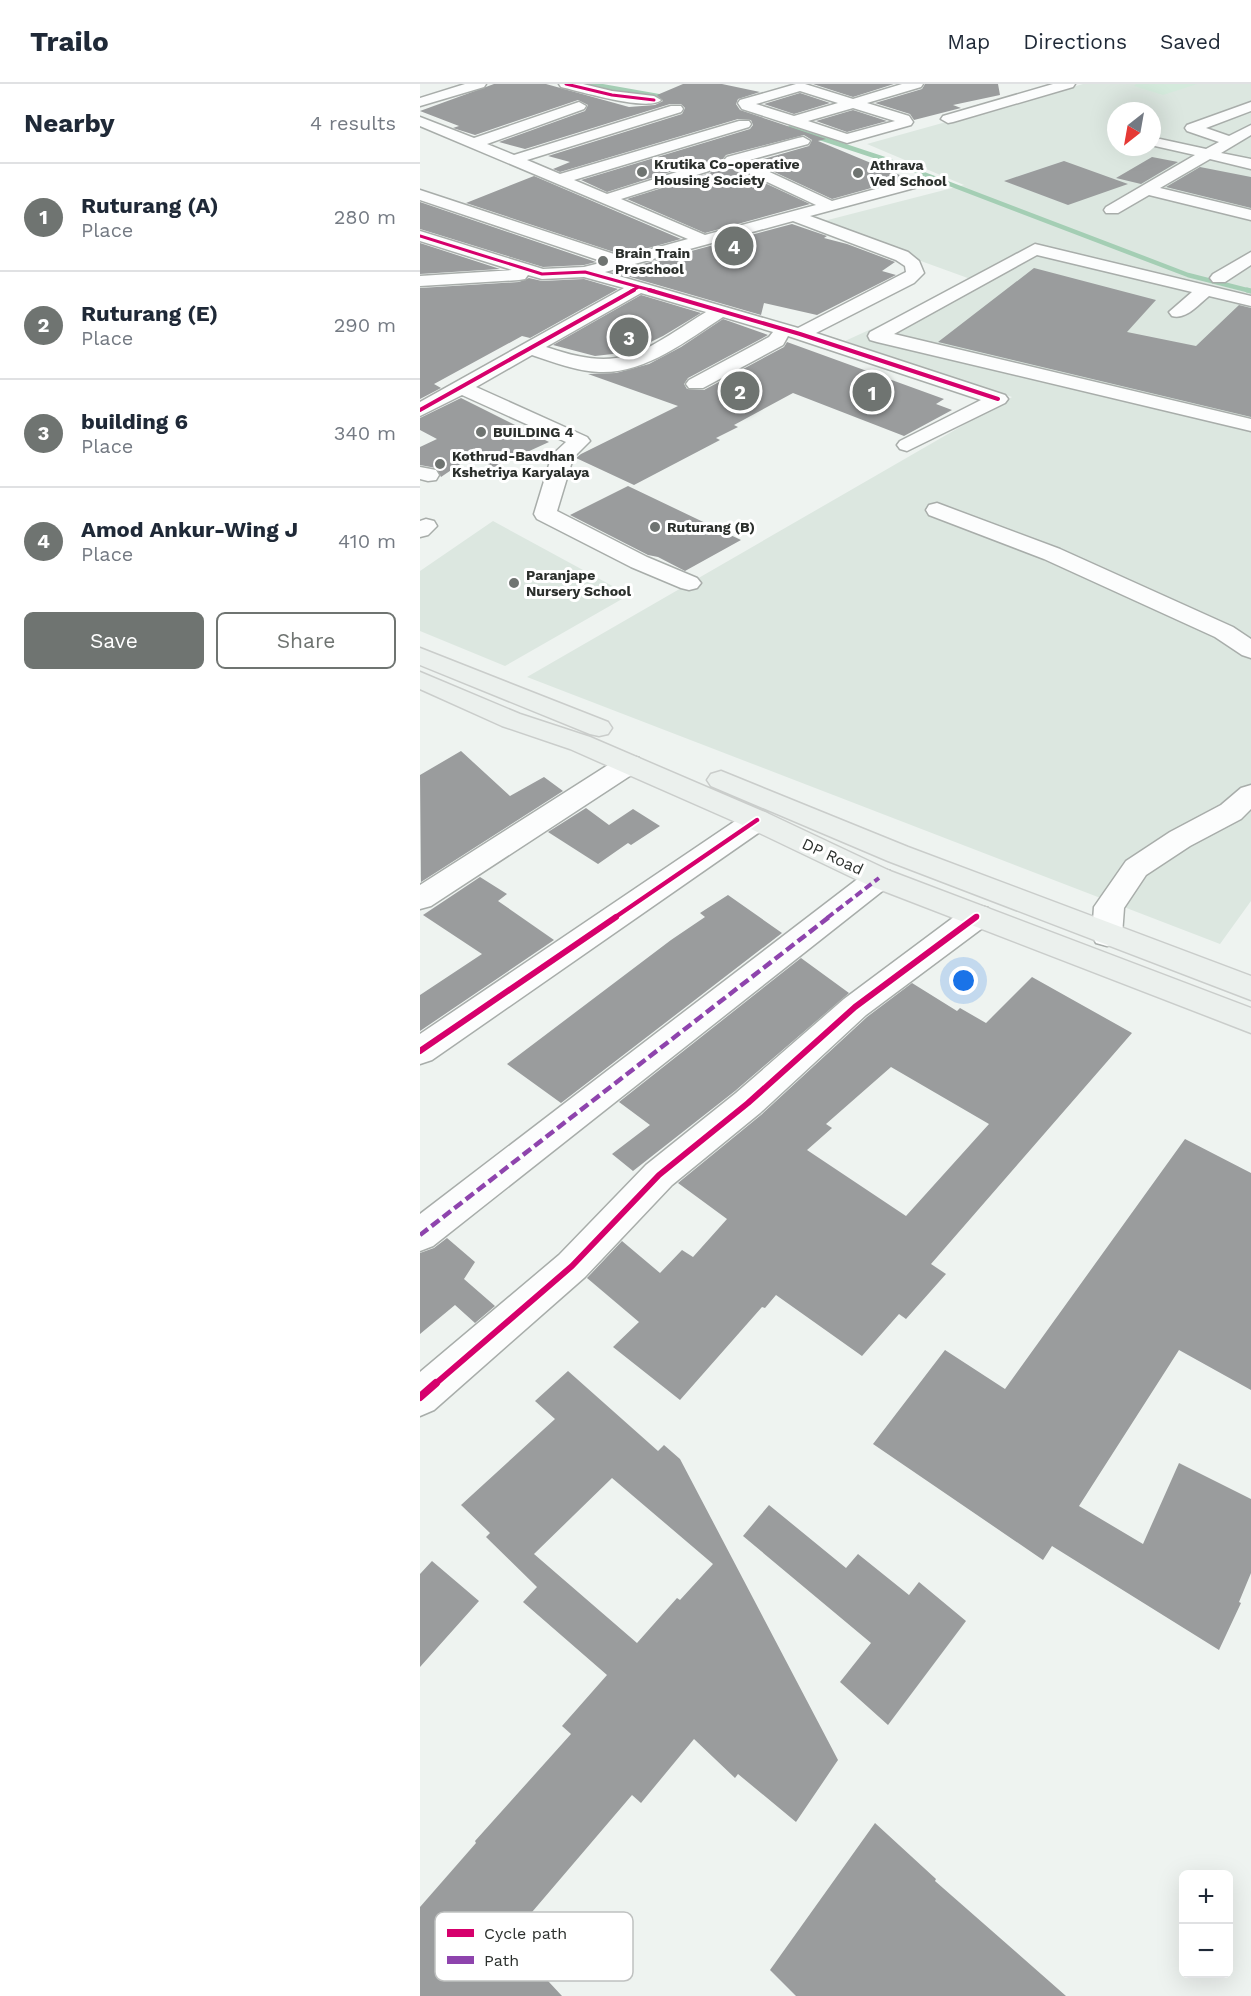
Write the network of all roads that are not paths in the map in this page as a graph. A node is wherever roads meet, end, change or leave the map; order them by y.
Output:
1 (479, 84) edge
2 (566, 84) edge
3 (1068, 84) edge
4 (914, 89) edge
5 (654, 100) dead end
6 (420, 102) edge
7 (852, 104) junction
8 (579, 106) dead end
9 (1251, 106) edge
10 (676, 110) dead end
11 (948, 119) dead end
12 (421, 121) edge
13 (794, 121) junction
14 (744, 124) dead end
15 (1251, 129) edge
16 (803, 141) dead end
17 (1231, 141) junction
18 (474, 143) junction
19 (1161, 143) edge
20 (1208, 155) junction
21 (513, 160) junction
22 (1251, 164) edge
23 (704, 168) dead end
24 (560, 179) junction
25 (912, 184) dead end
26 (1148, 189) junction
27 (420, 195) edge
28 (606, 199) junction
29 (831, 206) junction
30 (1112, 210) dead end
31 (1251, 215) edge
32 (794, 216) junction
33 (420, 237) edge
34 (704, 240) junction
35 (1251, 256) edge
36 (622, 262) junction
37 (585, 272) junction
38 (542, 274) junction
39 (420, 281) edge
40 (1212, 284) junction
41 (639, 287) junction
42 (1251, 301) edge
43 (721, 311) junction
44 (1178, 312) dead end
45 (792, 331) junction
46 (530, 348) junction
47 (696, 384) dead end
48 (461, 387) junction
49 (420, 410) edge
50 (1251, 425) edge
51 (907, 446) dead end
52 (937, 510) dead end
53 (689, 583) dead end
54 (1251, 650) edge
55 (420, 656) edge
56 (420, 680) edge
57 (629, 764) junction
58 (1251, 780) edge
59 (1241, 803) edge
60 (756, 820) junction
61 (879, 878) junction
62 (420, 899) edge
63 (977, 916) junction
64 (1107, 935) junction
65 (1251, 988) edge
66 (1251, 1021) edge
67 (420, 1051) edge
68 (420, 1235) edge
69 (420, 1397) edge

1 - 6 street
2 - 5 street
3 - 11 street
4 - 7 street
7 - 13 street
7 - 13 street
7 - 13 street
8 - 18 street
9 - 17 street
10 - 21 street
12 - 18 street
14 - 24 street
15 - 17 street
16 - 29 street
17 - 20 street
18 - 21 street
19 - 20 street
20 - 22 street
20 - 26 street
21 - 24 street
23 - 28 street
24 - 28 street
25 - 29 street
26 - 30 street
26 - 31 street
27 - 36 street
28 - 34 street
29 - 32 street
32 - 34 street
32 - 45 street
33 - 38 street
34 - 36 street
35 - 40 street
36 - 37 street
37 - 38 street
37 - 41 street
38 - 39 street
40 - 42 street
40 - 44 street
40 - 50 street
41 - 43 street
41 - 46 street
43 - 45 street
43 - 46 street
45 - 47 street
45 - 51 street
46 - 48 street
48 - 49 street
48 - 53 street
52 - 54 street
55 - 64 main road, DP Road
56 - 57 main road, DP Road
57 - 60 main road, DP Road
57 - 62 street
58 - 59 street
59 - 64 street
60 - 61 main road, DP Road
60 - 67 street
61 - 63 main road, DP Road
61 - 68 street
63 - 66 main road, DP Road
63 - 69 street
64 - 65 main road, DP Road

